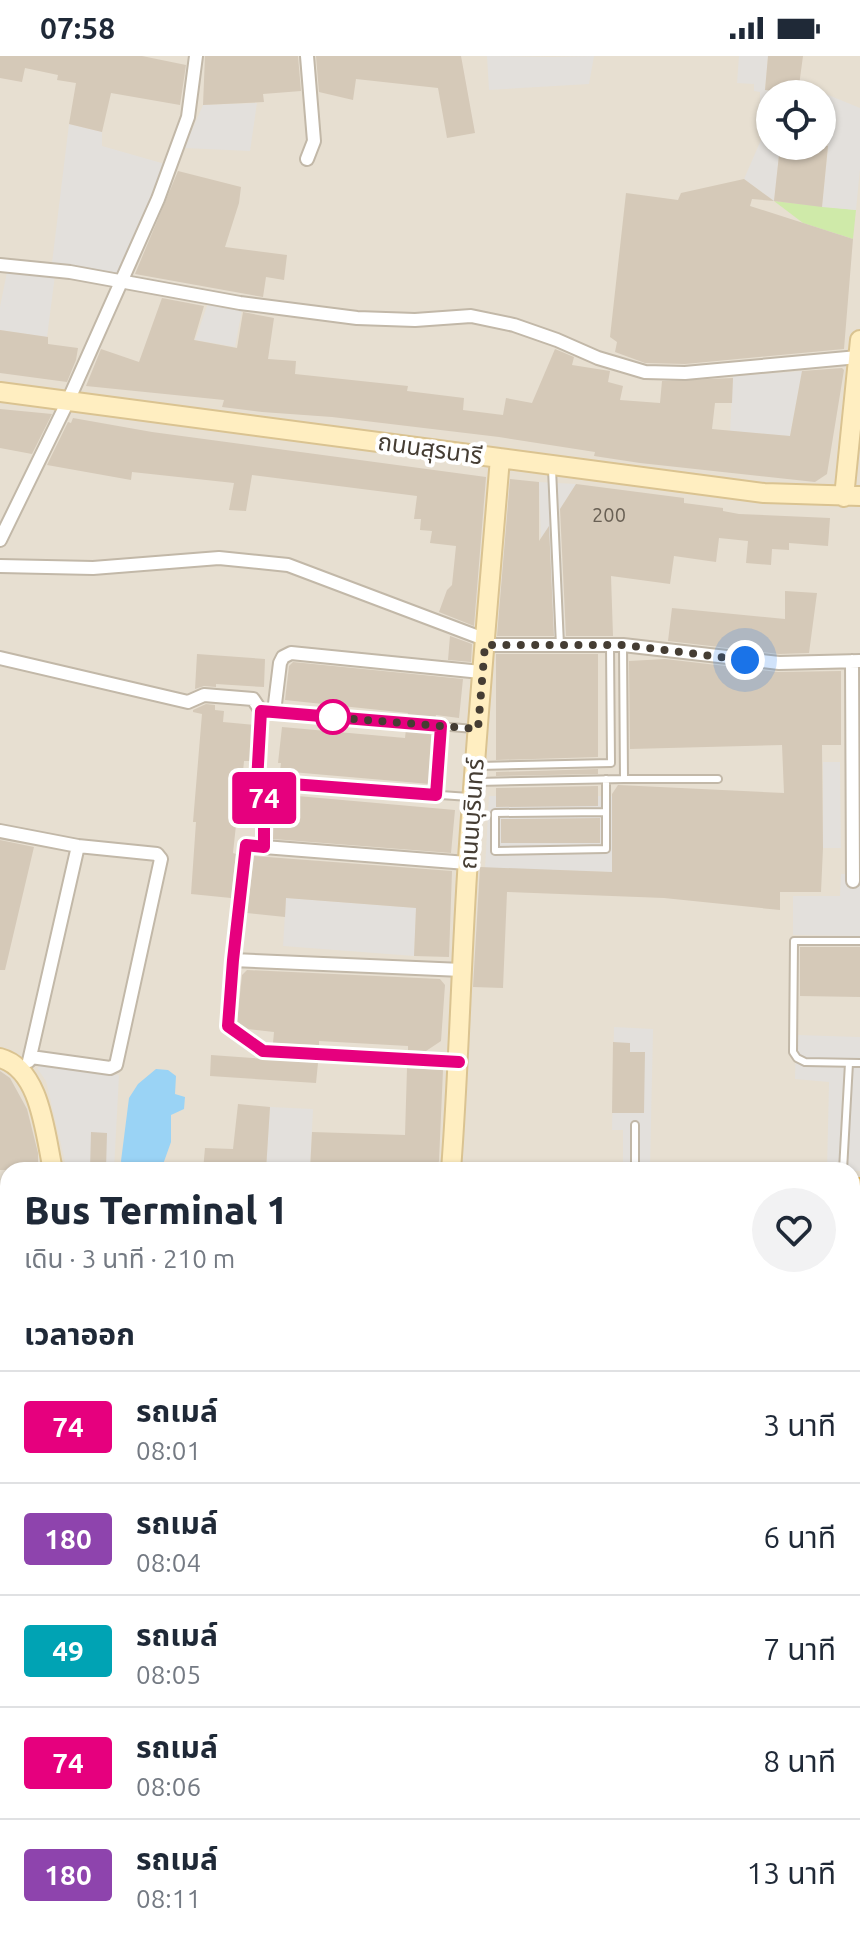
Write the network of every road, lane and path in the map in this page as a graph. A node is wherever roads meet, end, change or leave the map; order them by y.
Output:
1 (196, 56) edge
2 (307, 56) edge
3 (307, 159) dead end
4 (0, 265) edge
5 (123, 282) junction
6 (859, 350) edge
7 (0, 392) edge
8 (68, 401) junction
9 (500, 458) junction
10 (552, 465) junction
11 (852, 496) edge
12 (0, 540) edge
13 (0, 566) edge
14 (484, 642) junction
15 (617, 645) junction
16 (560, 646) junction
17 (0, 658) edge
18 (856, 661) edge
19 (481, 672) junction
20 (267, 712) junction
21 (441, 726) junction
22 (478, 729) junction
23 (606, 779) junction
24 (624, 779) junction
25 (718, 779) dead end
26 (264, 782) junction
27 (474, 782) junction
28 (436, 795) junction
29 (606, 812) junction
30 (0, 831) edge
31 (78, 846) junction
32 (264, 847) junction
33 (467, 863) junction
34 (853, 881) dead end
35 (860, 941) edge
36 (233, 960) junction
37 (462, 970) junction
38 (0, 1058) edge
39 (459, 1062) junction
40 (849, 1063) junction
41 (860, 1063) edge
42 (28, 1065) junction
43 (635, 1125) dead end
44 (51, 1162) edge
45 (452, 1162) edge
46 (635, 1162) edge
47 (843, 1162) edge

1 - 5 street
2 - 3 street
4 - 5 street
5 - 6 street
5 - 8 street
6 - 11 street
7 - 8 street, ถนนสุรนารี
8 - 9 street, ถนนสุรนารี
8 - 12 street
9 - 10 street, ถนนสุรนารี
9 - 14 street, ถนนบุรินทร์
10 - 11 street, ถนนสุรนารี
10 - 16 lane
13 - 14 street
14 - 16 street
14 - 19 street, ถนนบุรินทร์
15 - 16 street
15 - 18 street
15 - 24 lane
15 - 27 lane
17 - 20 street
18 - 34 street
19 - 20 street
19 - 22 street, ถนนบุรินทร์
20 - 21 lane
20 - 26 lane
21 - 22 lane
21 - 28 lane
22 - 27 street, ถนนบุรินทร์
23 - 24 lane
23 - 27 lane
23 - 29 lane
24 - 25 lane
26 - 28 lane
26 - 32 street
27 - 28 lane
27 - 33 street, ถนนบุรินทร์
29 - 29 lane
30 - 31 street
31 - 42 street
31 - 42 street
32 - 33 street
32 - 36 street
33 - 37 street, ถนนบุรินทร์
35 - 40 lane
36 - 37 street
36 - 39 street
37 - 39 street, ถนนบุรินทร์
38 - 42 street
39 - 45 street, ถนนบุรินทร์
40 - 41 lane
40 - 47 lane
42 - 44 street
43 - 46 lane

